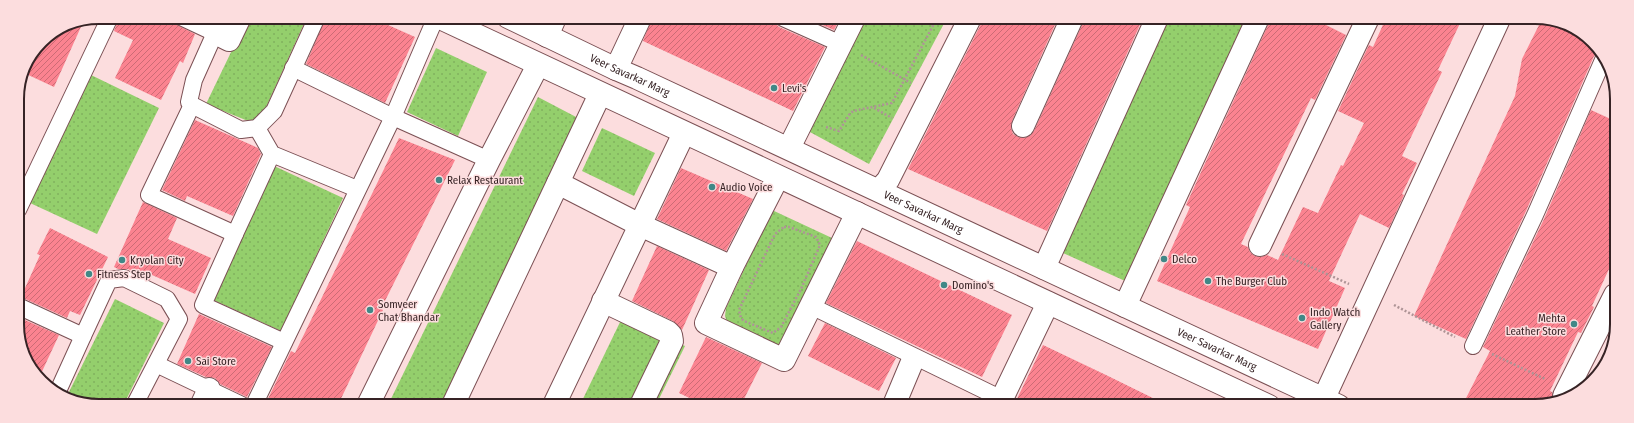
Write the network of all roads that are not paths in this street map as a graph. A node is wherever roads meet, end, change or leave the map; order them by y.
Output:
1 (107, 24) edge
2 (237, 24) edge
3 (314, 24) edge
4 (434, 24) edge
5 (452, 24) edge
6 (537, 24) edge
7 (637, 24) edge
8 (796, 24) edge
9 (853, 24) edge
10 (967, 24) edge
11 (1069, 24) edge
12 (1154, 24) edge
13 (1255, 24) edge
14 (1365, 24) edge
15 (1497, 24) edge
16 (218, 25) edge
17 (551, 27) edge
18 (850, 48) junction
19 (1601, 64) edge
20 (538, 65) junction
21 (294, 68) junction
22 (616, 69) junction
23 (600, 94) junction
24 (192, 105) junction
25 (393, 117) junction
26 (1023, 126) dead end
27 (257, 128) junction
28 (684, 133) junction
29 (789, 148) junction
30 (272, 154) junction
31 (489, 160) junction
32 (778, 177) junction
33 (558, 183) junction
34 (357, 189) junction
35 (879, 190) junction
36 (24, 197) edge
37 (856, 213) junction
38 (640, 225) junction
39 (235, 234) junction
40 (1260, 245) road end
41 (732, 267) junction
42 (1044, 268) junction
43 (806, 297) junction
44 (604, 301) junction
45 (1048, 303) junction
46 (1610, 305) edge
47 (1125, 306) junction
48 (24, 309) edge
49 (83, 336) junction
50 (284, 342) junction
51 (1473, 346) road end
52 (912, 362) dead end
53 (156, 364) junction
54 (59, 388) edge
55 (1566, 392) edge
56 (205, 397) edge
57 (138, 399) edge
58 (216, 399) edge
59 (256, 399) edge
60 (371, 399) edge
61 (456, 399) edge
62 (557, 399) edge
63 (644, 399) edge
64 (897, 399) edge
65 (994, 399) edge
66 (1001, 399) edge
67 (1254, 399) edge
68 (1326, 399) edge
69 (1333, 399) edge

1 - 36 lane
2 - 16 street
3 - 21 lane
4 - 25 lane
5 - 20 street
6 - 17 street, Veer Savarkar Marg
7 - 22 street
8 - 18 lane
9 - 18 street
10 - 35 street
11 - 26 street
12 - 42 street
13 - 47 street
14 - 40 street
15 - 69 street
16 - 24 lane
17 - 22 street, Veer Savarkar Marg
18 - 29 street
19 - 51 lane
20 - 23 street
20 - 31 street
21 - 25 lane
21 - 27 lane
22 - 29 street, Veer Savarkar Marg
23 - 28 street
23 - 33 street
24 - 27 lane
24 - 39 lane
25 - 31 lane
25 - 34 lane
27 - 30 lane
28 - 32 street
28 - 38 street
29 - 35 street, Veer Savarkar Marg
30 - 34 lane
30 - 39 lane
31 - 60 street
32 - 37 street
32 - 41 street
33 - 38 street
33 - 61 street
34 - 50 lane
35 - 42 street, Veer Savarkar Marg
37 - 43 street
37 - 45 street
38 - 41 street
38 - 44 street
39 - 50 lane
41 - 43 street
42 - 47 street, Veer Savarkar Marg
43 - 65 lane
44 - 62 street
44 - 63 street
45 - 66 street
45 - 67 street
46 - 55 street
47 - 68 street, Veer Savarkar Marg
48 - 49 lane
49 - 53 lane
49 - 54 lane
50 - 59 lane
52 - 64 street
53 - 56 lane
53 - 57 lane
56 - 58 lane

